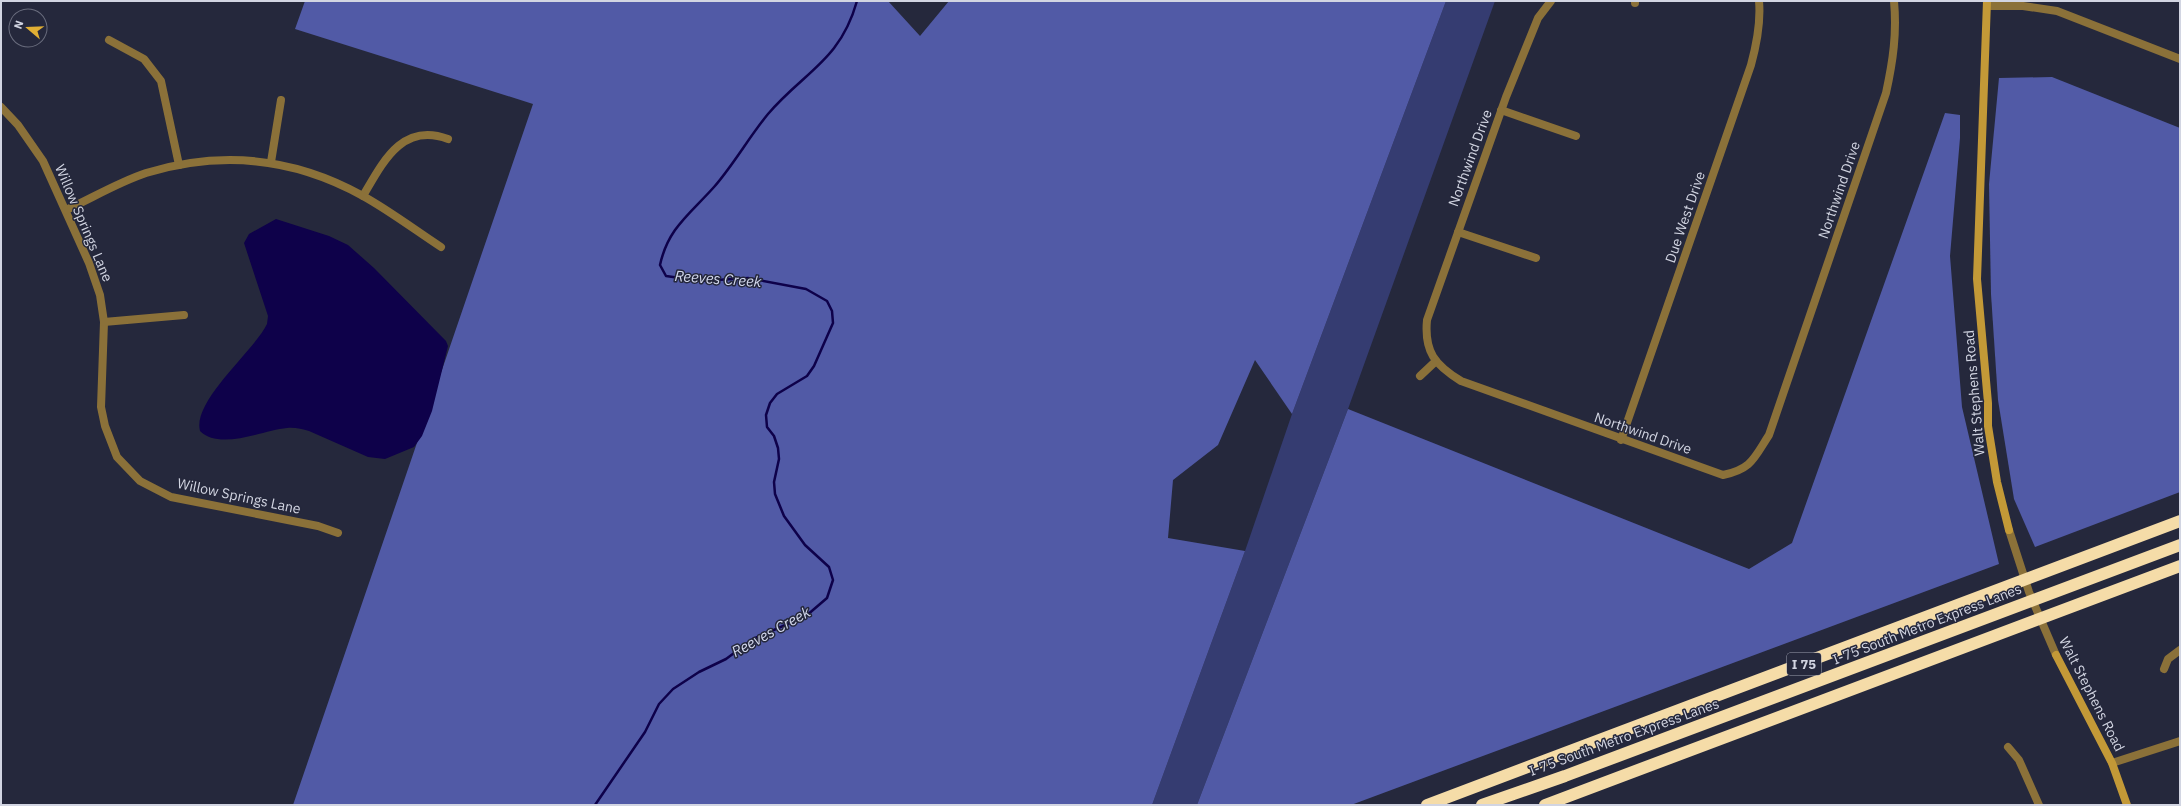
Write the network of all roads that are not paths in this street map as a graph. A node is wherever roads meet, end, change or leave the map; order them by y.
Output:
1 (1551, 1) edge
2 (1759, 1) edge
3 (1894, 1) edge
4 (1987, 4) edge
5 (109, 40) dead end
6 (2180, 59) edge
7 (281, 100) dead end
8 (1, 107) edge
9 (1502, 110) junction
10 (1576, 136) dead end
11 (448, 139) dead end
12 (271, 162) junction
13 (179, 165) junction
14 (363, 196) junction
15 (66, 210) junction
16 (1458, 232) junction
17 (441, 247) dead end
18 (1536, 258) dead end
19 (184, 316) dead end
20 (104, 322) junction
21 (1436, 361) junction
22 (1420, 376) dead end
23 (1621, 440) junction
24 (2180, 521) edge
25 (338, 533) dead end
26 (2180, 545) edge
27 (2180, 566) edge
28 (2180, 650) edge
29 (2164, 669) dead end
30 (2180, 741) edge
31 (2008, 747) dead end
32 (2112, 763) junction
33 (1427, 805) edge
34 (1482, 805) edge
35 (1545, 805) edge
36 (2039, 805) edge
37 (2128, 805) edge

1 - 9 street, Northwind Drive
2 - 23 street, Due West Drive
3 - 23 street, Northwind Drive
4 - 6 street
4 - 32 street, Walt Stephens Road
5 - 13 street
7 - 12 street
8 - 15 street, Willow Springs Lane
9 - 10 street
9 - 16 street, Northwind Drive
11 - 14 street
12 - 13 street
12 - 14 street
13 - 15 street
14 - 17 street
15 - 20 street, Willow Springs Lane
16 - 18 street
16 - 21 street, Northwind Drive
19 - 20 street
20 - 25 street, Willow Springs Lane
21 - 22 street
21 - 23 street, Northwind Drive
24 - 33 highway, I 75
26 - 34 highway, I-75 South Metro Express Lanes
27 - 35 highway
28 - 29 street
30 - 32 street
31 - 36 street
32 - 37 street, Walt Stephens Road

